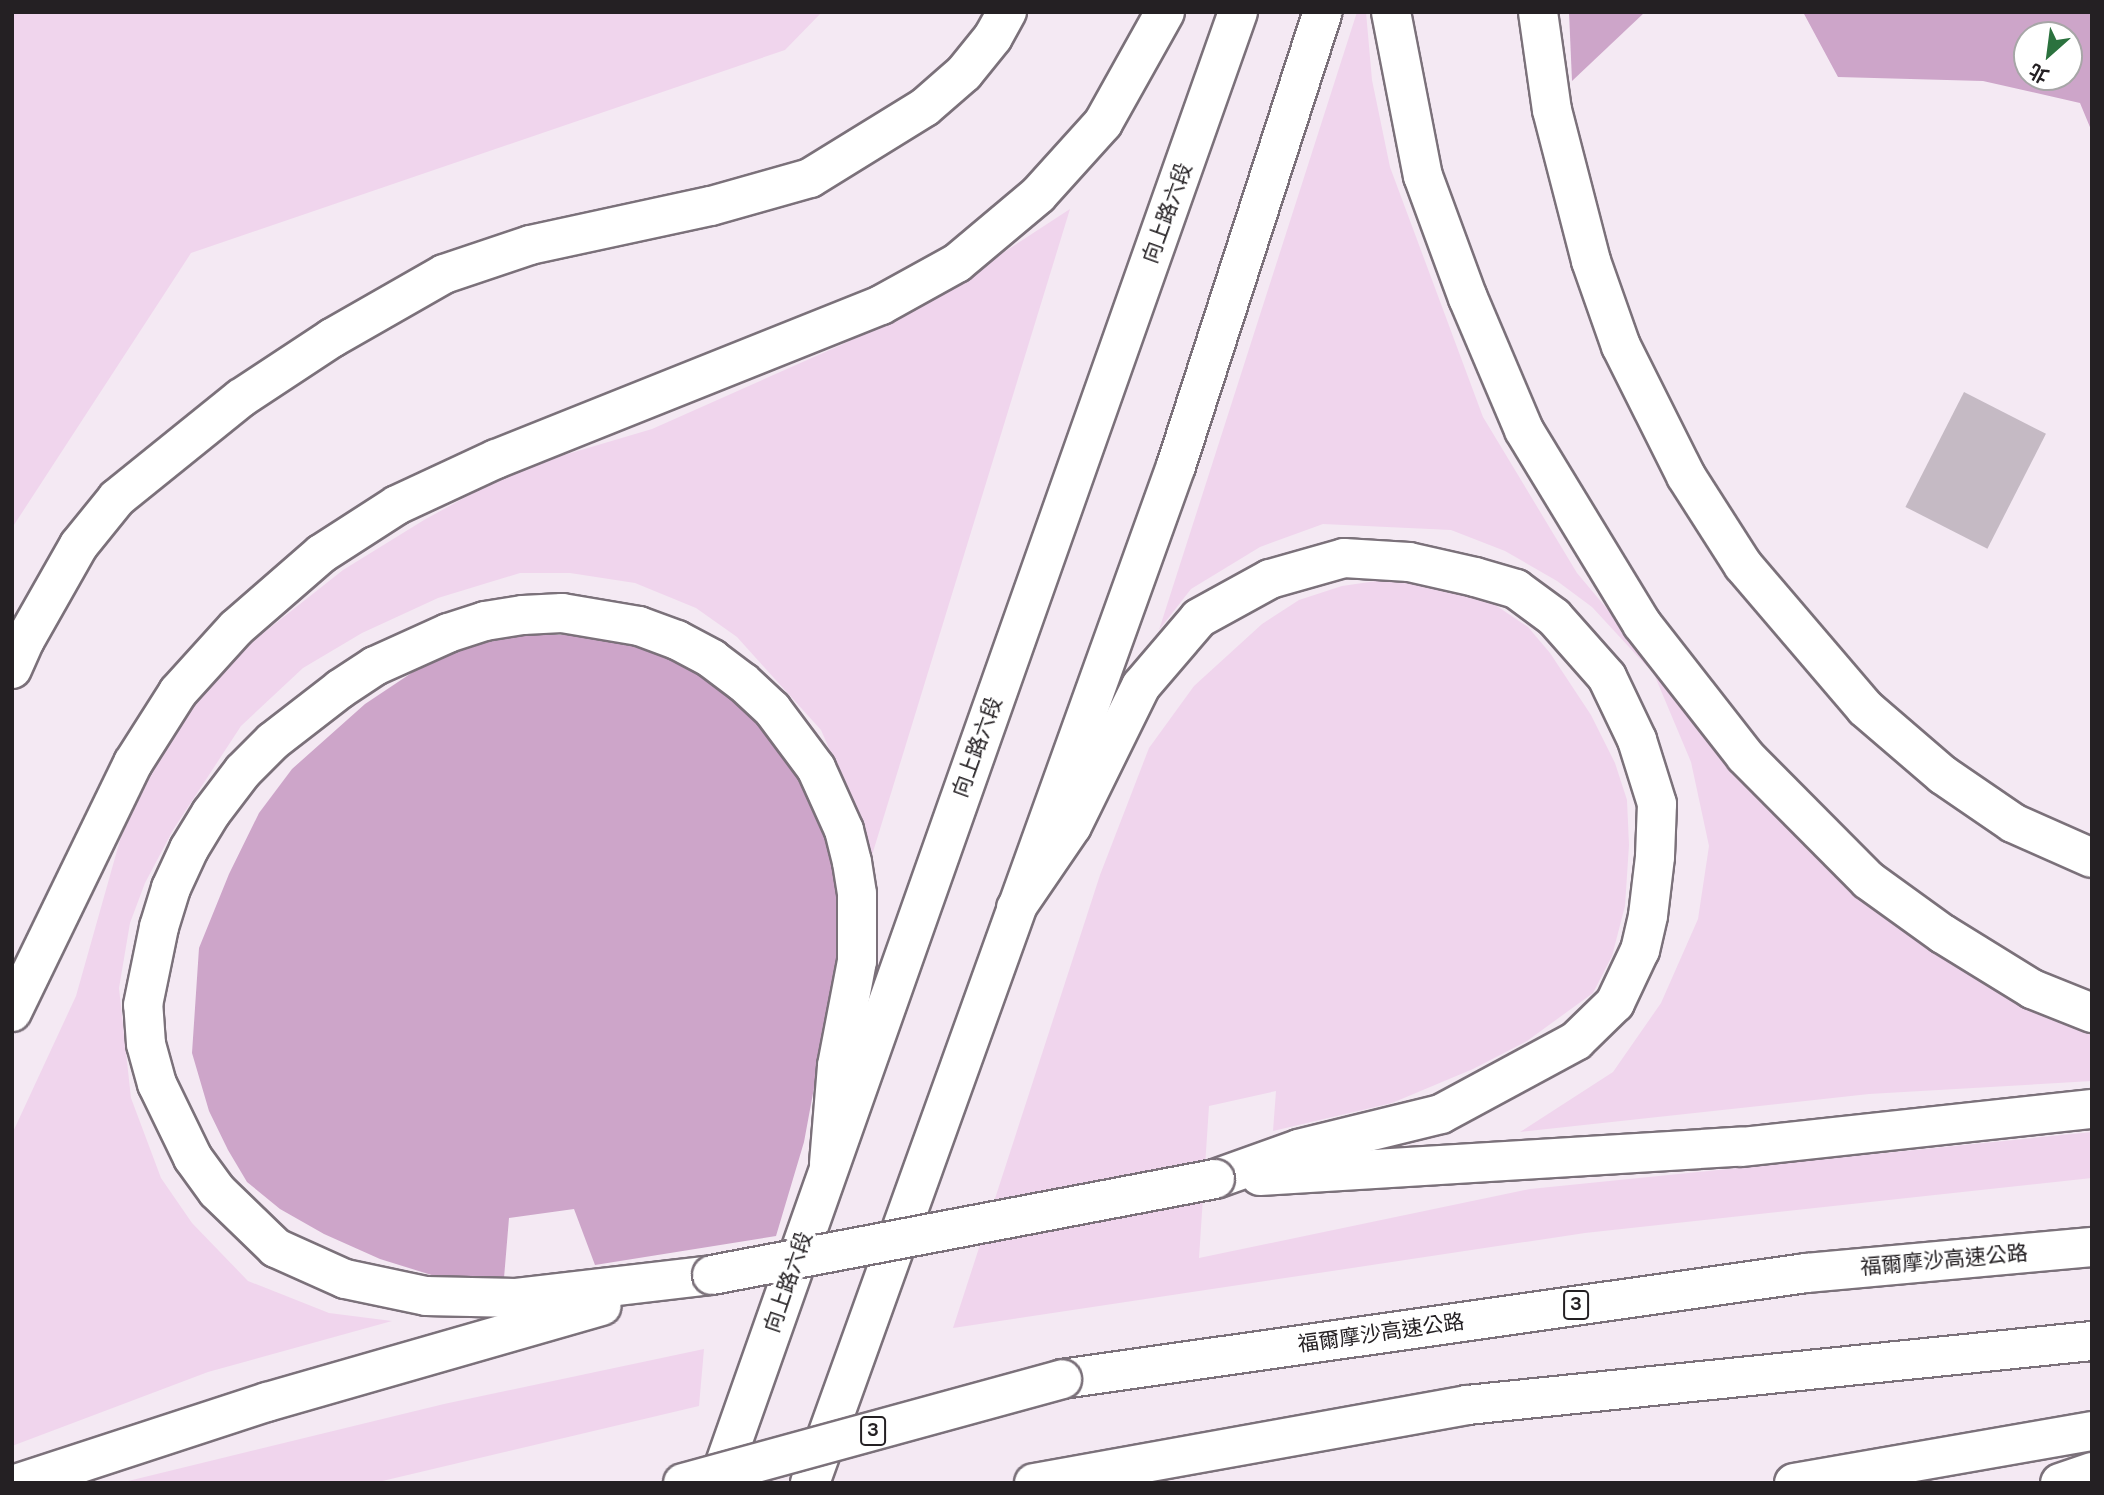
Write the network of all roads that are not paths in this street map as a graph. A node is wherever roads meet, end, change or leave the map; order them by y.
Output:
1 (1007, 12) edge
2 (1165, 12) edge
3 (1238, 12) edge
4 (1323, 12) edge
5 (1391, 12) edge
6 (1538, 12) edge
7 (12, 669) edge
8 (2092, 858) edge
9 (1016, 908) junction
10 (12, 1012) edge
11 (2092, 1013) edge
12 (2092, 1109) edge
13 (829, 1164) junction
14 (1215, 1179) junction
15 (2092, 1247) edge
16 (712, 1275) junction
17 (2092, 1341) edge
18 (2092, 1431) edge
19 (2092, 1472) edge
20 (1051, 1478) edge
21 (19, 1483) edge
22 (683, 1483) edge
23 (718, 1483) edge
24 (810, 1483) edge
25 (1794, 1483) edge
26 (2060, 1483) edge

1 - 7 main road
2 - 10 main road
3 - 13 main road, 向上路六段
4 - 9 main road
5 - 11 main road
6 - 8 main road
9 - 14 main road
9 - 24 main road
12 - 14 main road
13 - 16 main road
13 - 23 main road, 向上路六段
14 - 16 main road, bridge
15 - 22 main road, 福爾摩沙高速公路 / 3, bridge
16 - 21 main road
17 - 20 main road
18 - 25 main road
19 - 26 main road

